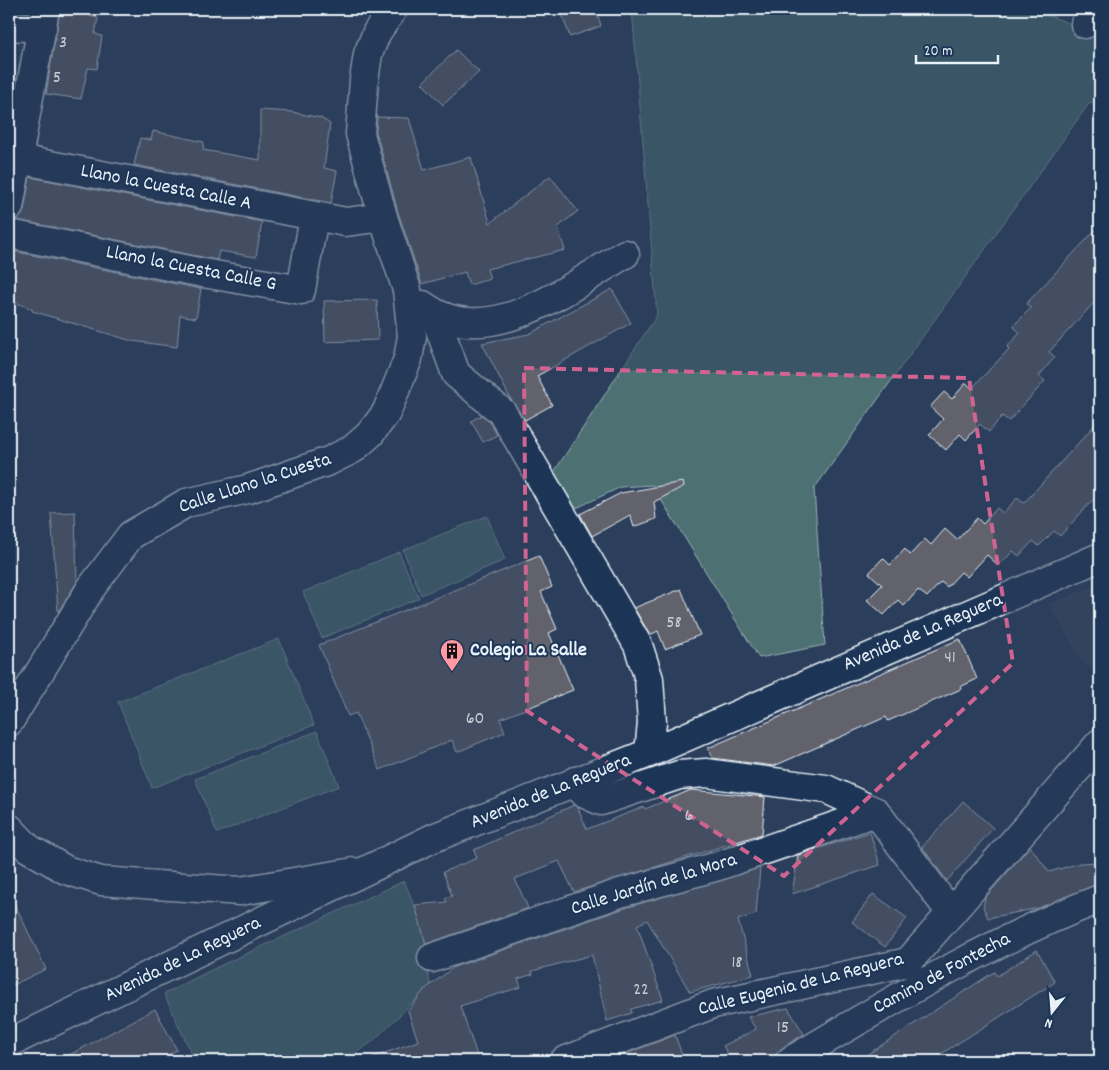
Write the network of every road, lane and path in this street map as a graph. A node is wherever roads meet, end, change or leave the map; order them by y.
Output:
1 (393, 9) edge
2 (43, 18) edge
3 (9, 26) edge
4 (18, 159) junction
5 (9, 207) edge
6 (314, 216) junction
7 (382, 217) junction
8 (9, 234) edge
9 (625, 254) dead end
10 (407, 290) junction
11 (434, 314) junction
12 (1100, 557) edge
13 (9, 722) edge
14 (1100, 743) edge
15 (649, 753) junction
16 (575, 781) junction
17 (876, 812) junction
18 (9, 828) edge
19 (368, 870) junction
20 (1100, 899) edge
21 (951, 913) junction
22 (432, 958) dead end
23 (916, 972) junction
24 (9, 1043) edge
25 (564, 1061) edge
26 (790, 1061) edge

1 - 7 street, Calle Llano la Cuesta
2 - 3 street
2 - 4 street
4 - 5 street
4 - 6 street, Llano la Cuesta Calle A
6 - 7 street
6 - 8 street, Llano la Cuesta Calle G
7 - 10 street, Calle Llano la Cuesta
9 - 11 street
10 - 11 street
10 - 13 street, Calle Llano la Cuesta
11 - 15 street
12 - 15 street, Avenida de La Reguera
14 - 21 street, Calle Eugenia de La Reguera
15 - 16 street, Avenida de La Reguera
16 - 17 street
16 - 19 street, Avenida de La Reguera
17 - 21 street
17 - 22 street, Calle Jardín de la Mora
18 - 19 street
19 - 24 street, Avenida de La Reguera
20 - 23 street, Camino de Fontecha
21 - 23 street, Calle Eugenia de La Reguera
23 - 25 street, Calle Eugenia de La Reguera
23 - 26 street, Camino de Fontecha

